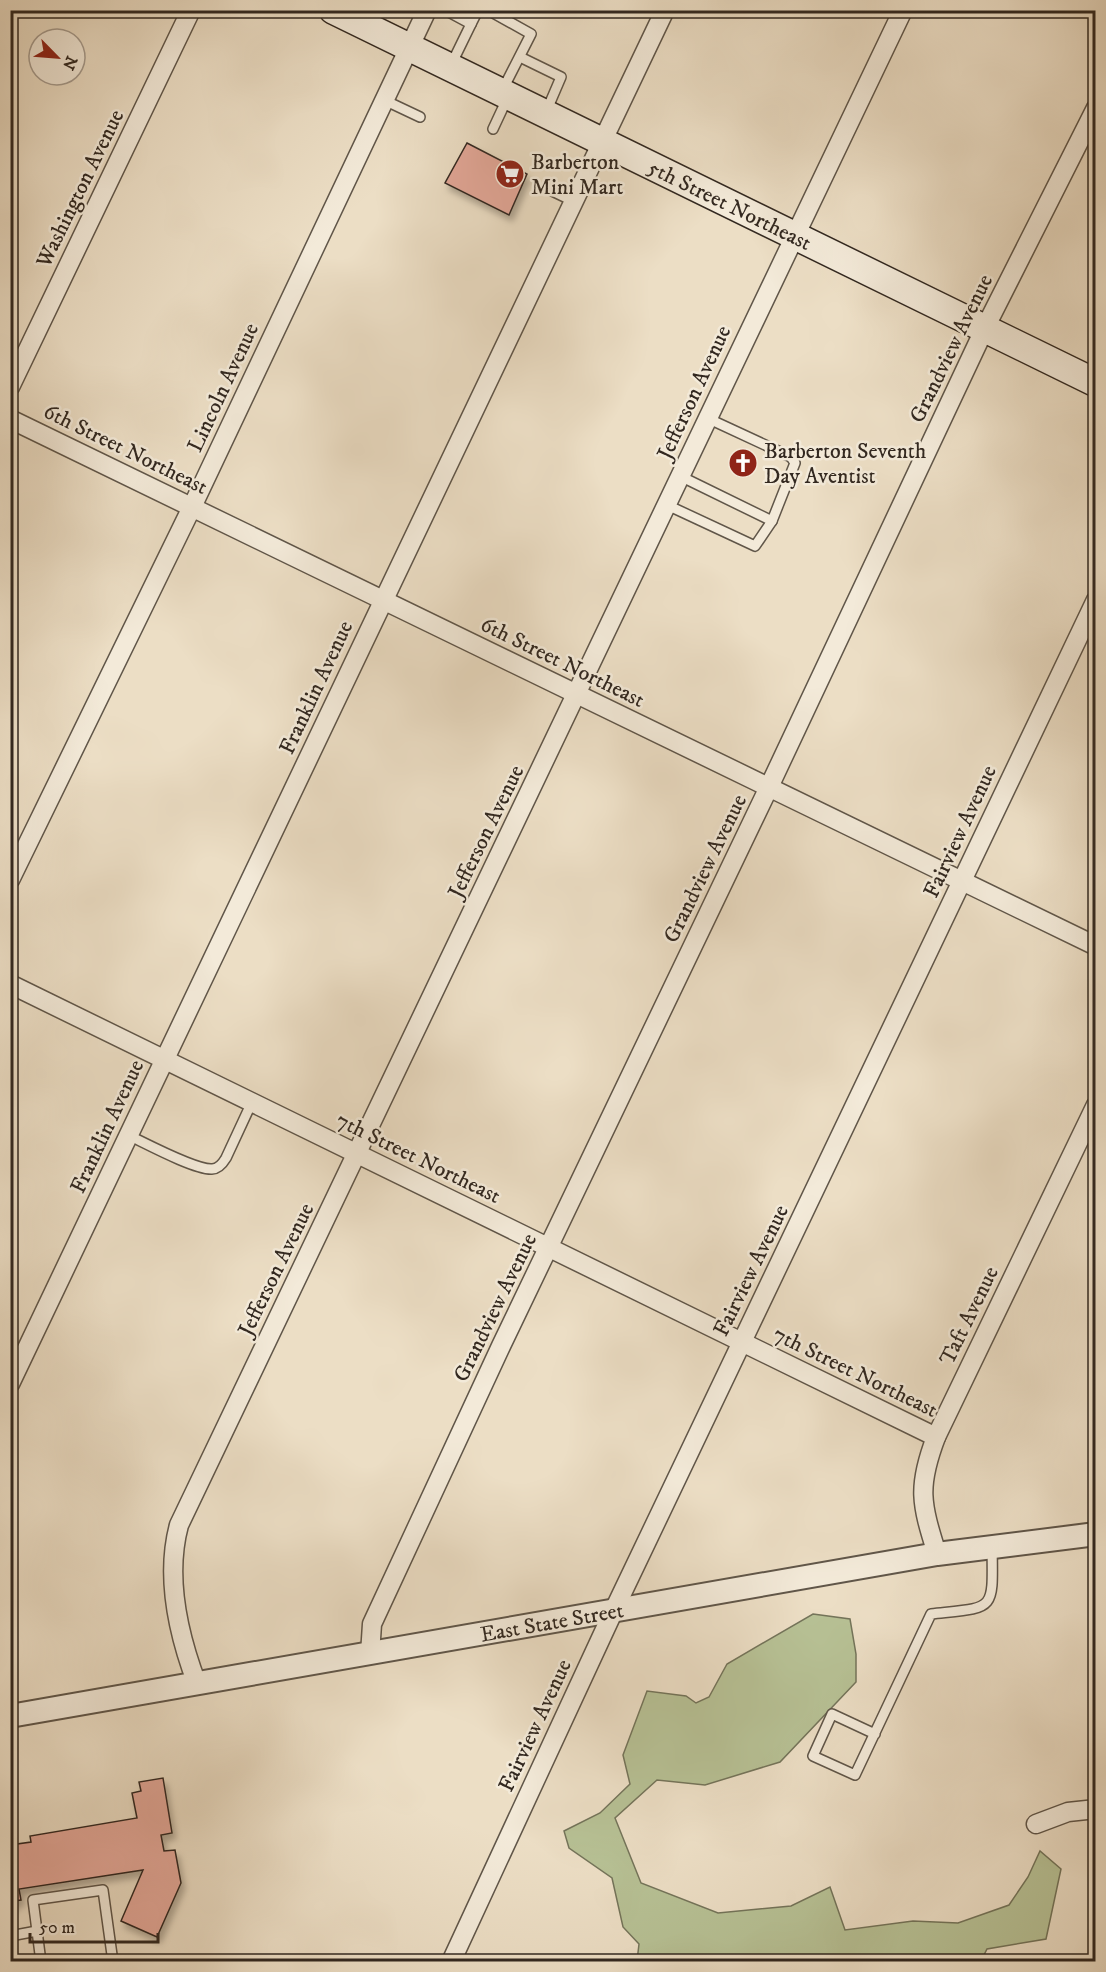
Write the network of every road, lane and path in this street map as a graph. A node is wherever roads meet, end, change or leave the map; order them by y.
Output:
1 (191, 10) edge
2 (333, 10) edge
3 (427, 10) edge
4 (445, 10) edge
5 (478, 10) edge
6 (488, 10) edge
7 (665, 10) edge
8 (903, 10) edge
9 (471, 24) junction
10 (409, 48) junction
11 (520, 57) junction
12 (449, 68) junction
13 (505, 95) junction
14 (384, 100) junction
15 (1095, 108) edge
16 (544, 115) junction
17 (420, 117) dead end
18 (493, 129) dead end
19 (601, 143) junction
20 (550, 190) dead end
21 (573, 201) junction
22 (794, 236) junction
23 (984, 330) junction
24 (1095, 383) edge
25 (10, 387) edge
26 (707, 418) junction
27 (10, 419) edge
28 (680, 476) junction
29 (667, 505) junction
30 (192, 507) junction
31 (772, 521) junction
32 (383, 600) junction
33 (1095, 600) edge
34 (577, 694) junction
35 (769, 787) junction
36 (10, 880) edge
37 (962, 881) junction
38 (1095, 946) edge
39 (10, 984) edge
40 (164, 1059) junction
41 (252, 1102) junction
42 (1095, 1105) edge
43 (128, 1135) junction
44 (356, 1153) junction
45 (549, 1247) junction
46 (742, 1342) junction
47 (10, 1384) edge
48 (936, 1437) junction
49 (1095, 1534) edge
50 (992, 1546) junction
51 (937, 1554) junction
52 (614, 1610) junction
53 (370, 1654) junction
54 (197, 1684) junction
55 (10, 1716) edge
56 (874, 1734) junction
57 (1095, 1809) edge
58 (1036, 1824) dead end
59 (37, 1931) junction
60 (10, 1936) edge
61 (41, 1962) edge
62 (113, 1962) edge
63 (451, 1962) edge

1 - 25 street, Washington Avenue
2 - 10 main road, 5th Street Northeast
3 - 10 street, Lincoln Avenue
4 - 9 lane
5 - 9 lane
6 - 11 lane
7 - 19 street, Franklin Avenue
8 - 22 street, Jefferson Avenue
9 - 12 lane
10 - 12 main road, 5th Street Northeast
10 - 14 street, Lincoln Avenue
11 - 13 lane
11 - 16 lane
12 - 13 main road, 5th Street Northeast
13 - 16 main road, 5th Street Northeast
13 - 18 lane
14 - 17 lane
14 - 30 street, Lincoln Avenue
15 - 23 street, Grandview Avenue
16 - 19 main road, 5th Street Northeast
19 - 21 street, Franklin Avenue
19 - 22 main road, 5th Street Northeast
20 - 21 lane
21 - 32 street, Franklin Avenue
22 - 23 main road, 5th Street Northeast
22 - 26 street, Jefferson Avenue
23 - 24 main road, 5th Street Northeast
23 - 35 street, Grandview Avenue
26 - 28 street, Jefferson Avenue
26 - 31 lane
27 - 30 street, 6th Street Northeast
28 - 29 street, Jefferson Avenue
28 - 31 lane
29 - 31 lane
29 - 34 street, Jefferson Avenue
30 - 32 street, 6th Street Northeast
30 - 36 street, Lincoln Avenue
32 - 34 street, 6th Street Northeast
32 - 40 street, Franklin Avenue
33 - 37 street, Fairview Avenue
34 - 35 street, 6th Street Northeast
34 - 44 street, Jefferson Avenue
35 - 37 street, 6th Street Northeast
35 - 45 street, Grandview Avenue
37 - 38 street, 6th Street Northeast
37 - 46 street, Fairview Avenue
39 - 40 street, 7th Street Northeast
40 - 41 street, 7th Street Northeast
40 - 43 street, Franklin Avenue
41 - 43 lane
41 - 44 street, 7th Street Northeast
42 - 48 street, Taft Avenue
43 - 47 street, Franklin Avenue
44 - 45 street, 7th Street Northeast
44 - 54 street, Jefferson Avenue
45 - 46 street, 7th Street Northeast
45 - 53 street, Grandview Avenue
46 - 48 street, 7th Street Northeast
46 - 52 street, Fairview Avenue
48 - 51 street, Taft Avenue
49 - 50 street, East State Street
50 - 51 street, East State Street
50 - 56 lane
51 - 52 street, East State Street
52 - 53 street, East State Street
52 - 63 street, Fairview Avenue
53 - 54 street, East State Street
54 - 55 street, East State Street
56 - 56 lane
57 - 58 street
59 - 60 lane
59 - 61 lane
59 - 62 lane

